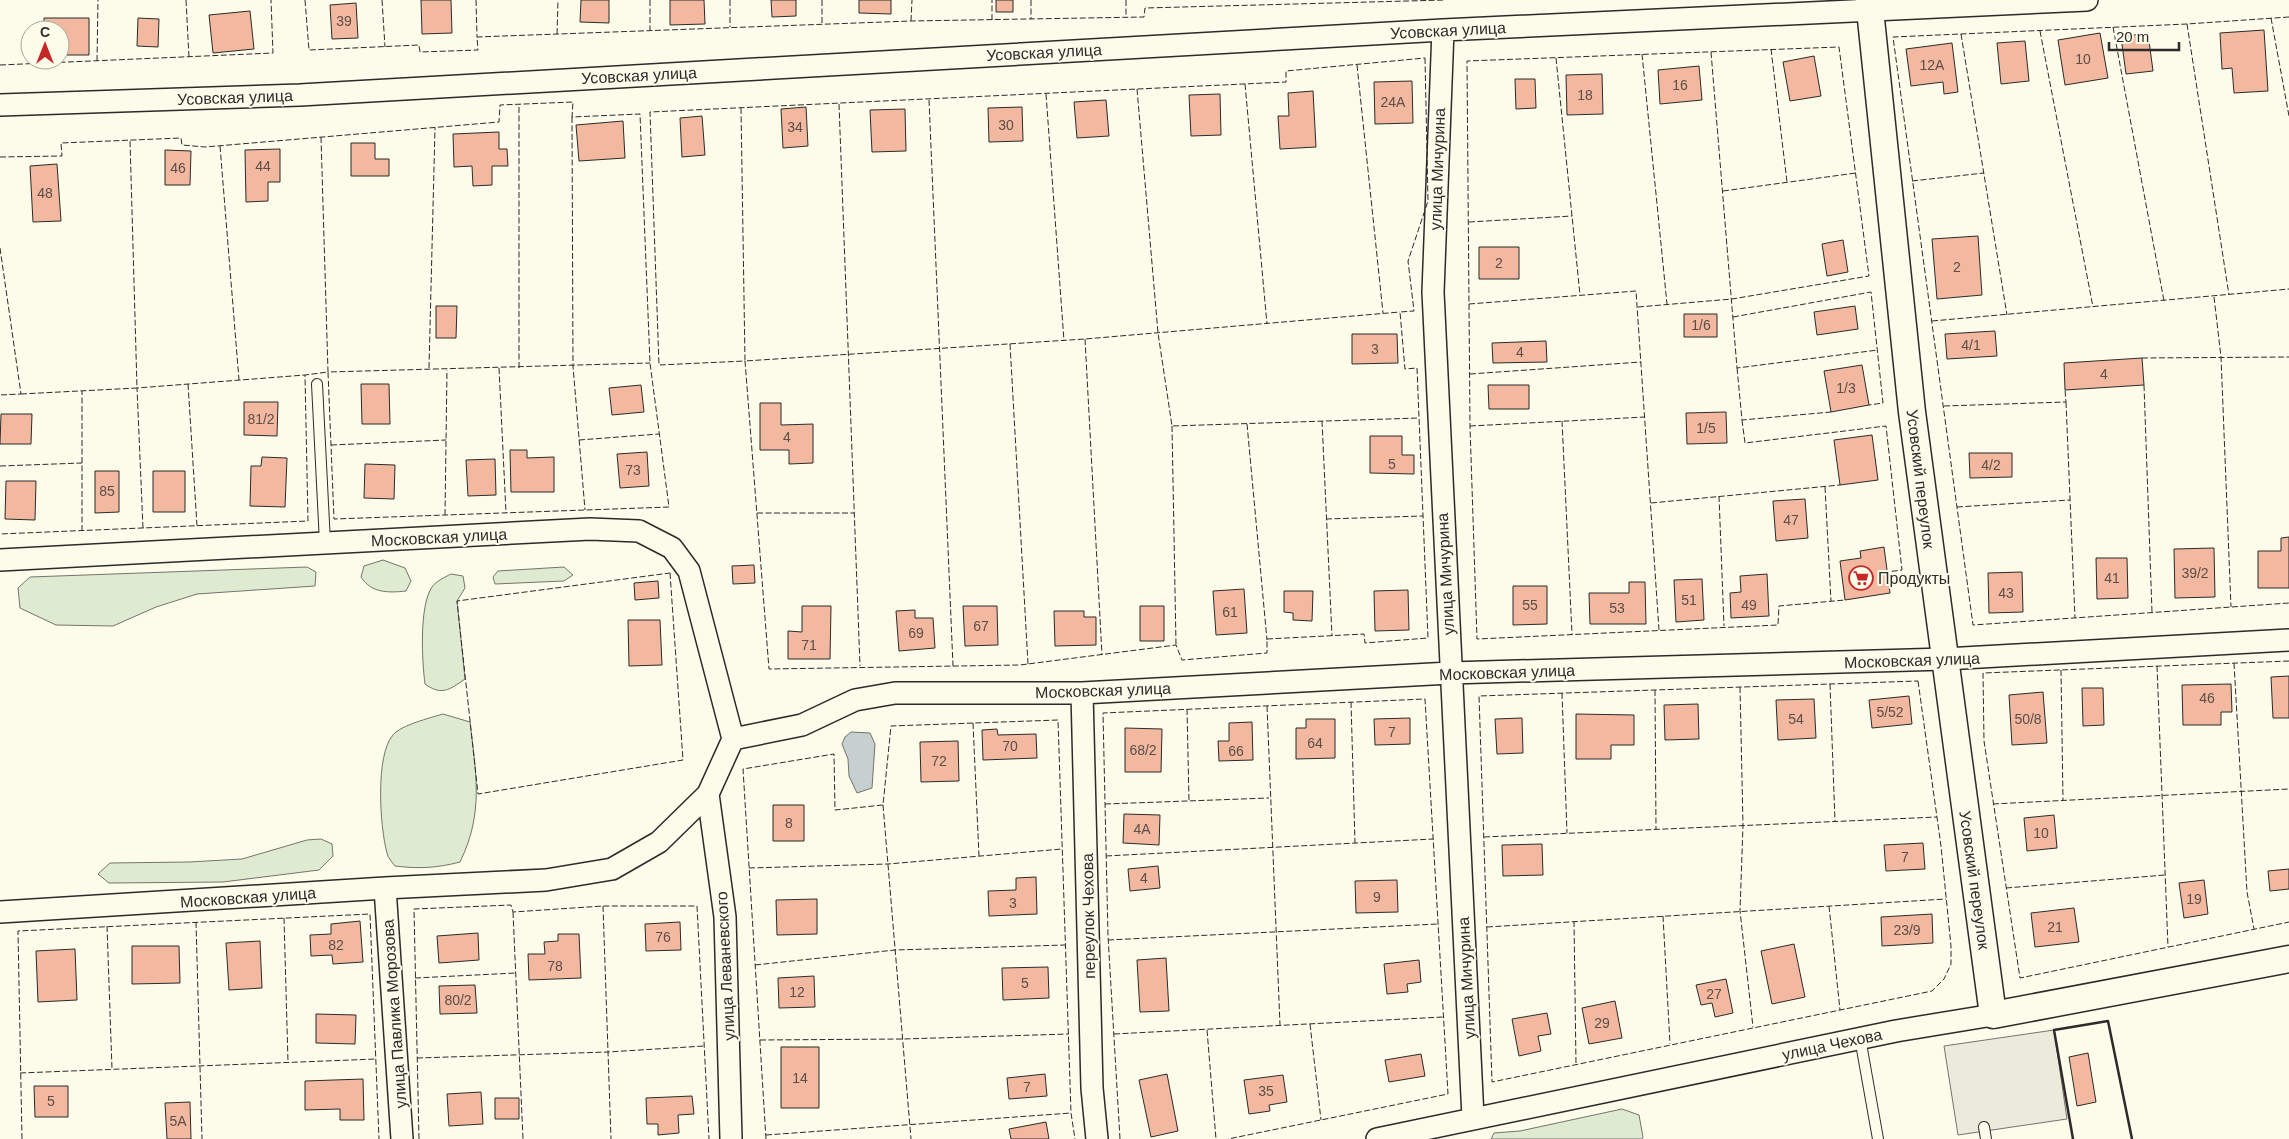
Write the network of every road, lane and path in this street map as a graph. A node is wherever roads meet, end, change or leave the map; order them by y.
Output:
1 (2088, 0) edge
2 (1869, 5) edge
3 (1442, 30) junction
4 (0, 105) edge
5 (317, 384) dead end
6 (326, 543) junction
7 (0, 560) edge
8 (2289, 640) edge
9 (1945, 659) junction
10 (1450, 673) junction
11 (1082, 693) junction
12 (733, 739) junction
13 (708, 794) junction
14 (385, 888) junction
15 (0, 912) edge
16 (2289, 958) edge
17 (1993, 1015) junction
18 (1860, 1038) junction
19 (1473, 1118) junction
20 (1984, 1127) dead end
21 (402, 1139) edge
22 (731, 1139) edge
23 (1097, 1139) edge
24 (1377, 1139) edge
25 (1878, 1139) edge
26 (1986, 1139) edge

1 - 2 street, Усовская улица
2 - 3 street, Усовская улица
2 - 9 street, Усовский переулок
3 - 4 street, Усовская улица
3 - 10 street, улица Мичурина
5 - 6 lane
6 - 7 street, Московская улица
6 - 12 street, Московская улица
8 - 9 street, Московская улица
9 - 10 street, Московская улица
9 - 17 street, Усовский переулок
10 - 11 street, Московская улица
10 - 19 street, улица Мичурина
11 - 12 street, Московская улица
11 - 23 street, переулок Чехова
12 - 13 street, Московская улица
13 - 14 street, Московская улица
13 - 22 street, улица Леваневского
14 - 15 street, Московская улица
14 - 21 street, улица Павлика Морозова
16 - 17 street, улица Чехова
17 - 18 street, улица Чехова
18 - 19 street, улица Чехова
18 - 25 lane
19 - 24 street, улица Чехова
20 - 26 lane

